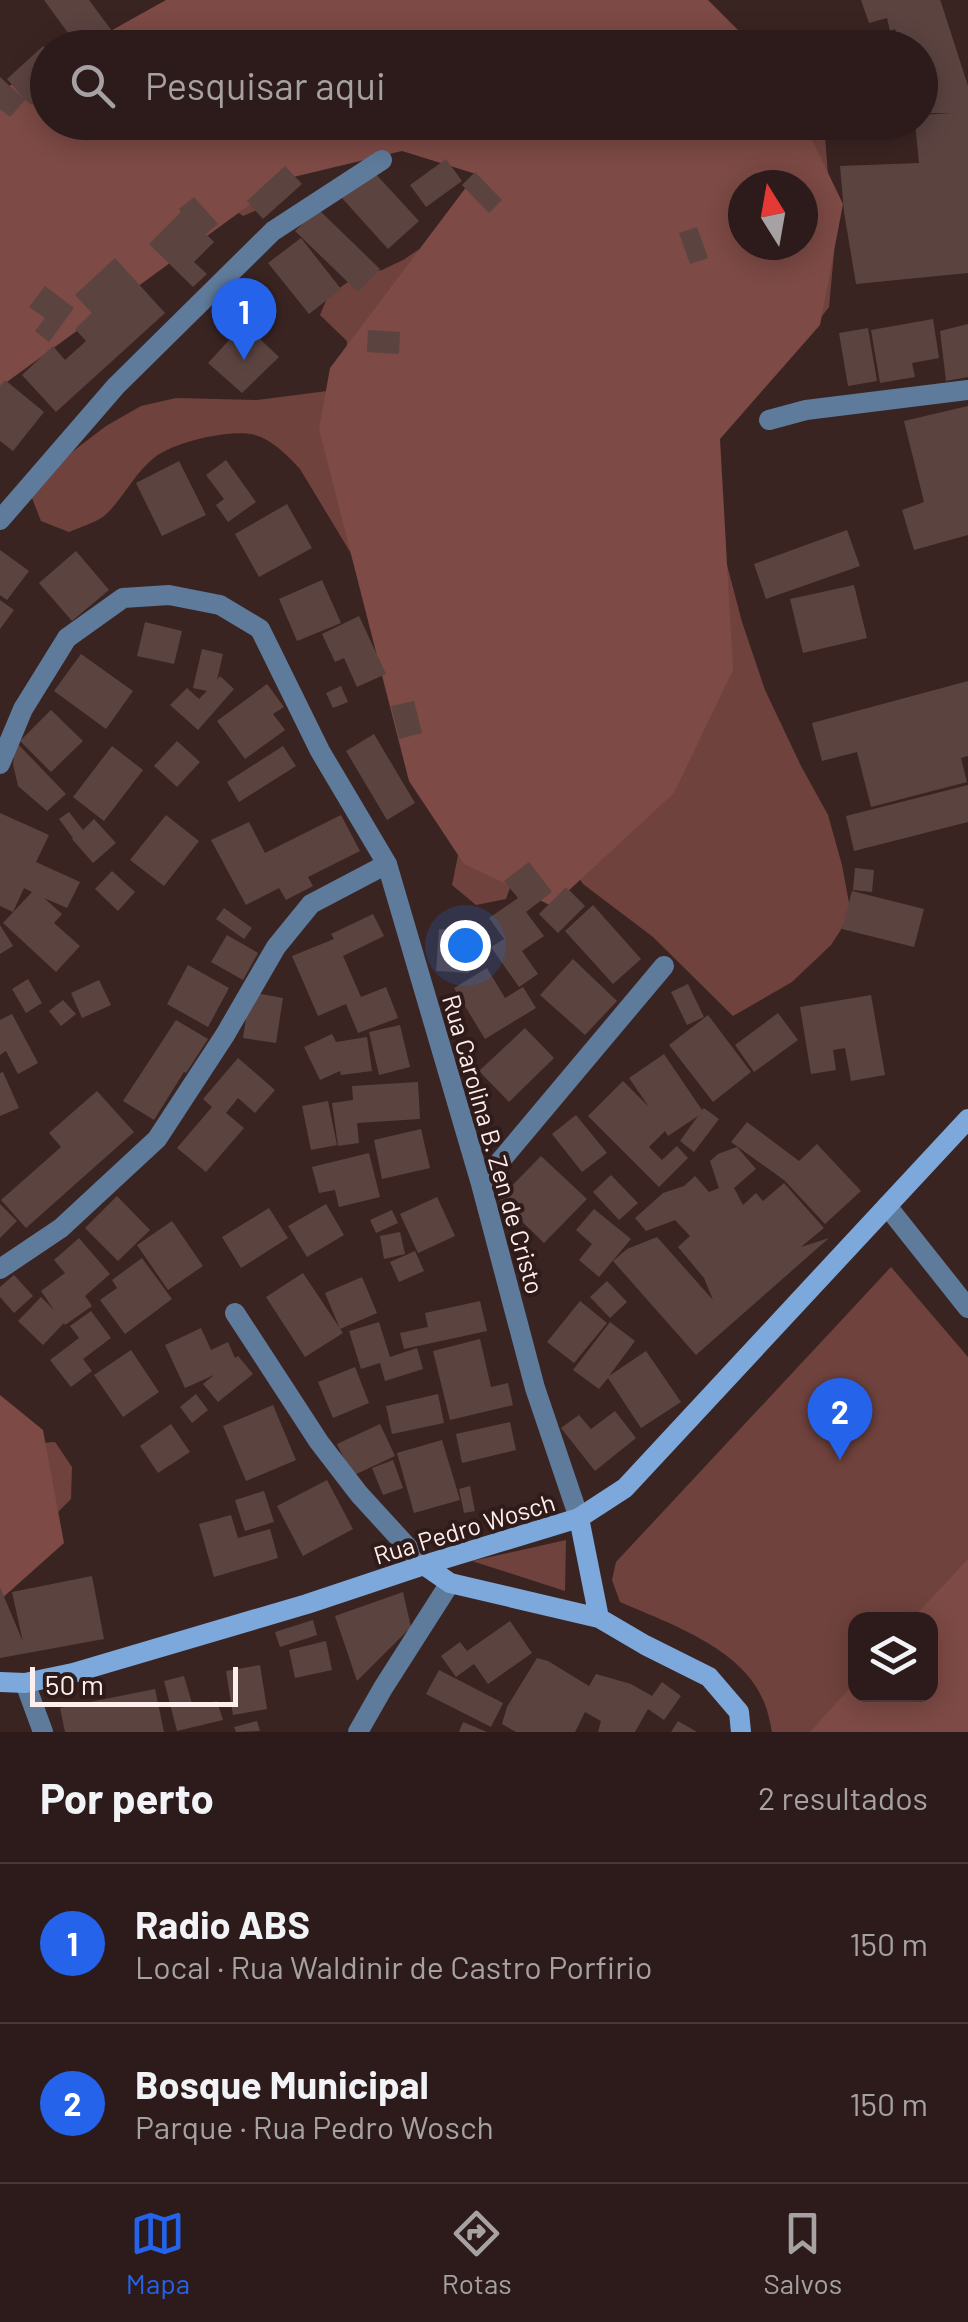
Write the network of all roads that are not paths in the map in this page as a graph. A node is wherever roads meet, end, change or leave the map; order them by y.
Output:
1 (382, 160) dead end
2 (968, 390) edge
3 (769, 420) dead end
4 (0, 520) edge
5 (0, 764) edge
6 (387, 864) junction
7 (664, 966) dead end
8 (968, 1119) edge
9 (482, 1184) junction
10 (888, 1206) junction
11 (0, 1269) edge
12 (968, 1308) edge
13 (235, 1313) dead end
14 (579, 1518) junction
15 (424, 1565) junction
16 (450, 1582) junction
17 (599, 1618) junction
18 (0, 1682) edge
19 (26, 1683) junction
20 (43, 1732) edge
21 (358, 1732) edge
22 (741, 1732) edge

1 - 4 street
2 - 3 street
5 - 6 street, Rua Carolina B. Zen de Cristo
6 - 9 street, Rua Carolina B. Zen de Cristo
6 - 11 street
7 - 9 street
8 - 10 street, Rua Pedro Wosch
9 - 14 street, Rua Carolina B. Zen de Cristo
10 - 12 street
10 - 14 street, Rua Pedro Wosch
13 - 15 street
14 - 15 street, Rua Pedro Wosch
14 - 17 street
15 - 16 street
15 - 19 street, Rua Pedro Wosch
16 - 17 street
16 - 21 street
17 - 22 street
18 - 19 street, Rua Pedro Wosch
19 - 20 street

